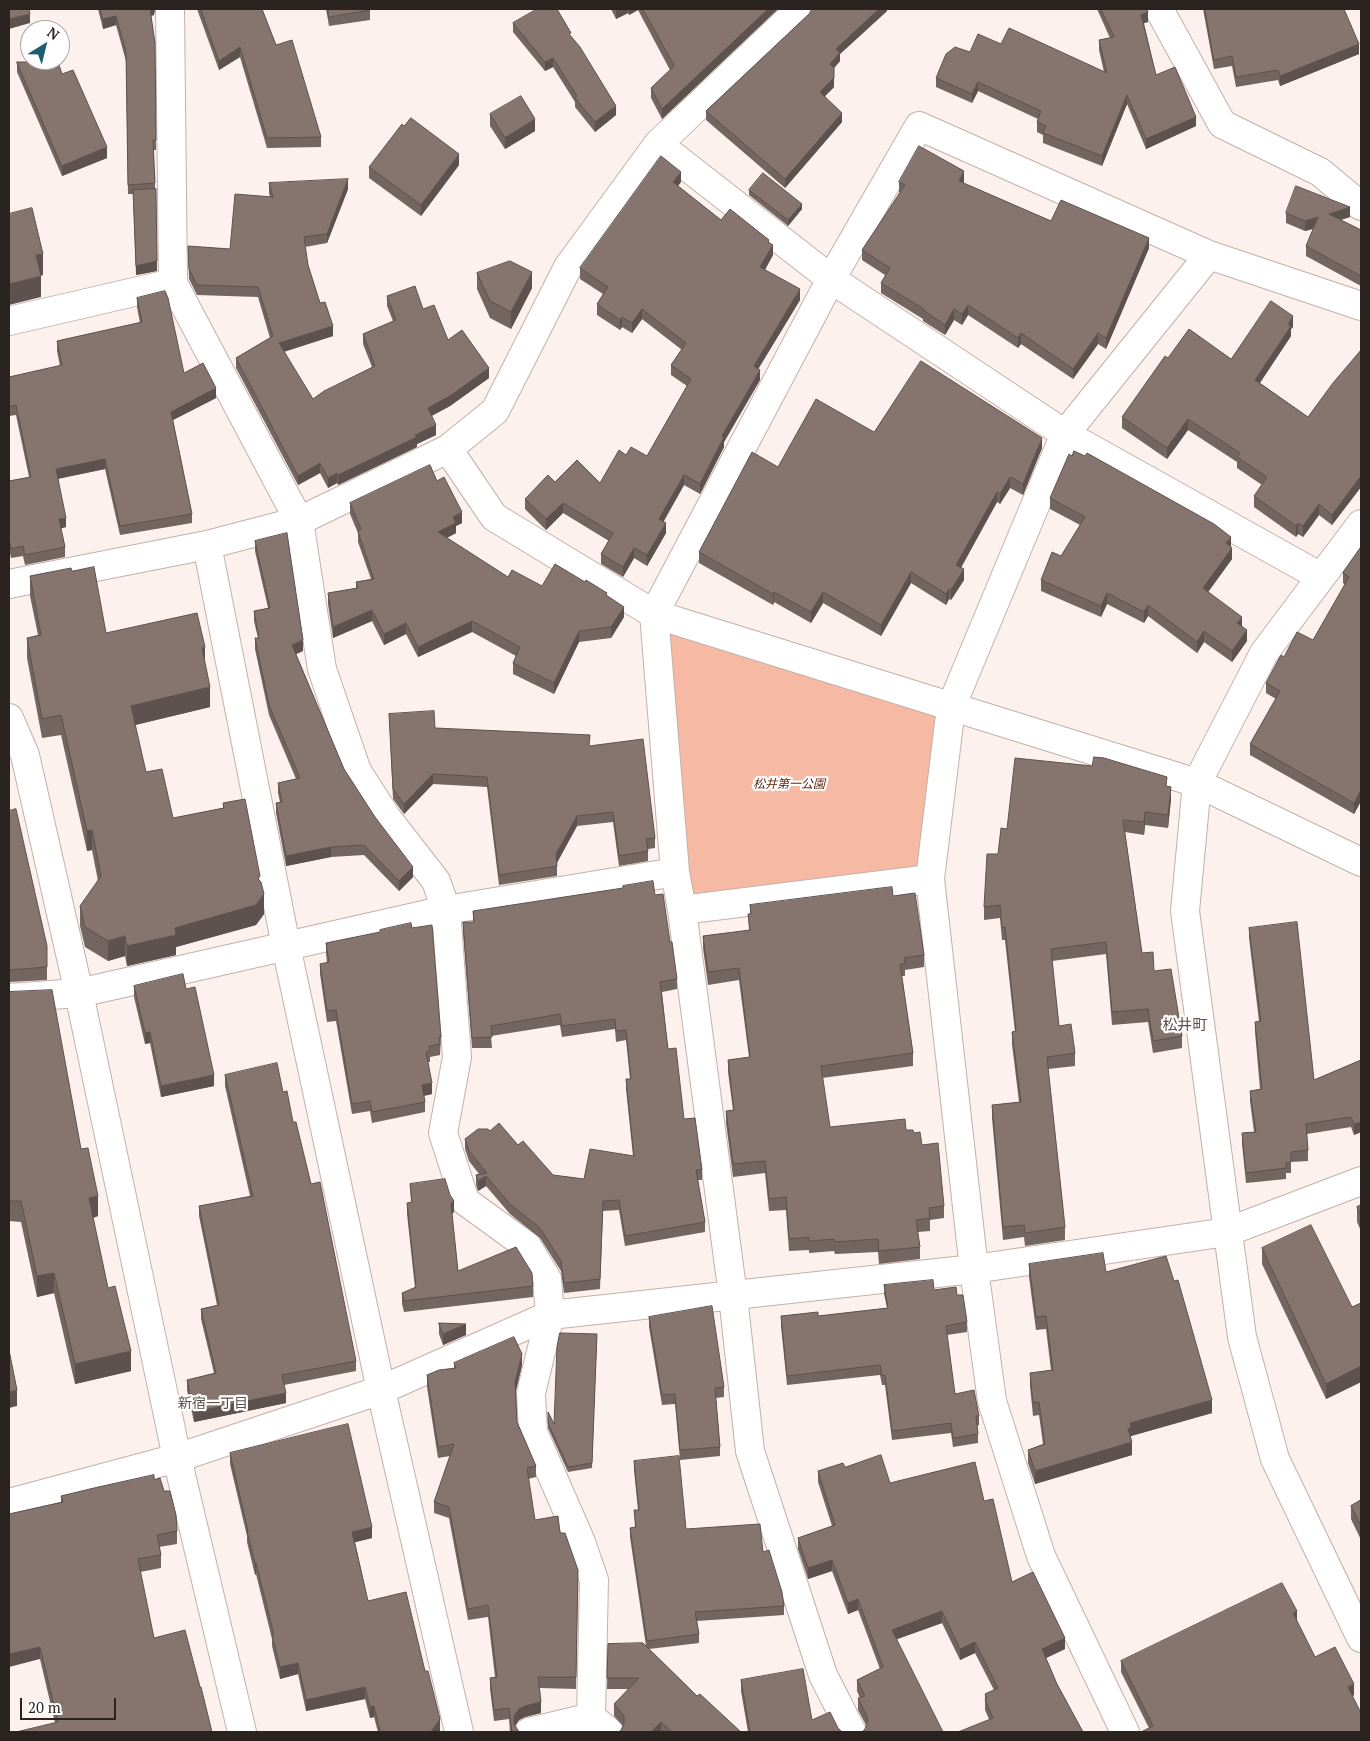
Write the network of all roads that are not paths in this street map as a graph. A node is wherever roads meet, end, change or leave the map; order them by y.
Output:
1 (170, 9) edge
2 (798, 9) edge
3 (1159, 9) edge
4 (658, 144) junction
5 (1361, 206) edge
6 (1209, 255) junction
7 (831, 279) junction
8 (173, 283) junction
9 (1361, 306) edge
10 (9, 320) edge
11 (1065, 434) junction
12 (448, 449) junction
13 (299, 521) junction
14 (1361, 524) edge
15 (207, 545) junction
16 (1321, 577) junction
17 (9, 584) edge
18 (654, 614) junction
19 (951, 707) junction
20 (9, 718) edge
21 (1196, 783) junction
22 (1361, 862) edge
23 (675, 872) junction
24 (930, 880) junction
25 (446, 910) junction
26 (682, 910) junction
27 (286, 946) junction
28 (79, 993) junction
29 (9, 998) edge
30 (1361, 1181) edge
31 (1227, 1232) junction
32 (974, 1269) junction
33 (733, 1296) junction
34 (550, 1315) junction
35 (381, 1390) junction
36 (177, 1458) junction
37 (9, 1503) edge
38 (1361, 1638) edge
39 (600, 1725) edge
40 (242, 1732) edge
41 (459, 1732) edge
42 (529, 1732) edge
43 (852, 1732) edge
44 (1125, 1732) edge

1 - 8 street
2 - 4 street
3 - 5 street
4 - 7 street
4 - 12 street
6 - 7 street
6 - 9 street
6 - 11 street
7 - 11 street
7 - 18 street
8 - 10 street
8 - 13 street
11 - 16 street
11 - 19 street
12 - 13 street
12 - 18 street
13 - 15 street
13 - 25 street
14 - 16 street
15 - 17 street
15 - 27 street
16 - 21 street
18 - 19 street
18 - 23 street
19 - 21 street
19 - 24 street
20 - 28 street
21 - 22 street
21 - 31 street
23 - 25 street
23 - 26 street
24 - 26 street
24 - 32 street
25 - 27 street
25 - 34 street
26 - 33 street
27 - 28 street
27 - 35 street
28 - 29 street
28 - 36 street
30 - 31 street
31 - 32 street
31 - 38 street
32 - 33 street
32 - 44 street
33 - 34 street
33 - 43 street
34 - 35 street
34 - 39 street
35 - 36 street
35 - 41 street
36 - 37 street
36 - 40 street
39 - 42 street

